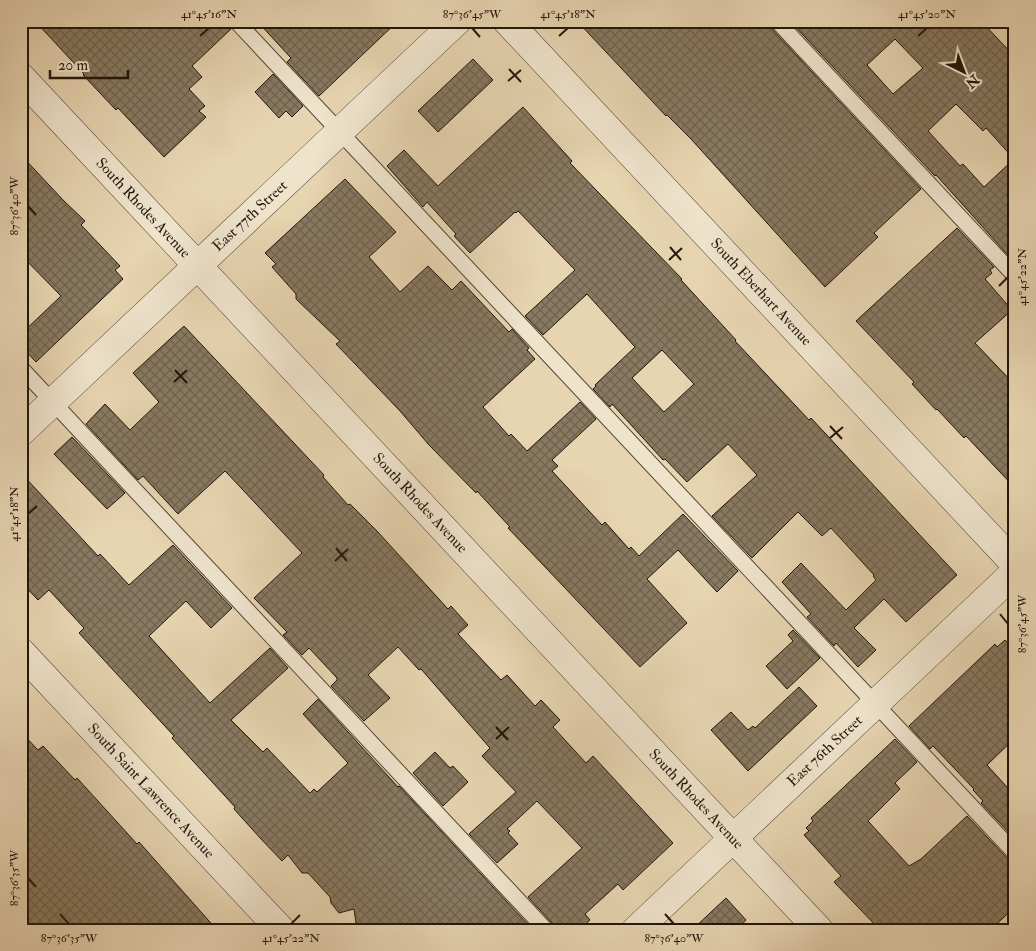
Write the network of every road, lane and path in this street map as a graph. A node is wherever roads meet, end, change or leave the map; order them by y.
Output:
1 (236, 21) edge
2 (457, 21) edge
3 (507, 21) edge
4 (777, 21) edge
5 (21, 77) edge
6 (340, 132) junction
7 (198, 266) junction
8 (1015, 276) edge
9 (21, 368) edge
10 (53, 402) junction
11 (21, 432) edge
12 (1015, 564) edge
13 (1015, 572) edge
14 (21, 652) edge
15 (876, 703) junction
16 (733, 838) junction
17 (1015, 853) edge
18 (281, 930) edge
19 (546, 930) edge
20 (636, 930) edge
21 (818, 930) edge

1 - 6 lane
2 - 6 street, East 77th Street
3 - 12 street, South Eberhart Avenue
4 - 8 lane
5 - 7 street, South Rhodes Avenue
6 - 7 street, East 77th Street
6 - 15 lane
7 - 10 street, East 77th Street
7 - 16 street, South Rhodes Avenue
9 - 10 lane
10 - 11 street, East 77th Street
10 - 19 lane
13 - 15 street, East 76th Street
14 - 18 street, South Saint Lawrence Avenue
15 - 16 street, East 76th Street
15 - 17 lane
16 - 20 street, East 76th Street
16 - 21 street, South Rhodes Avenue

